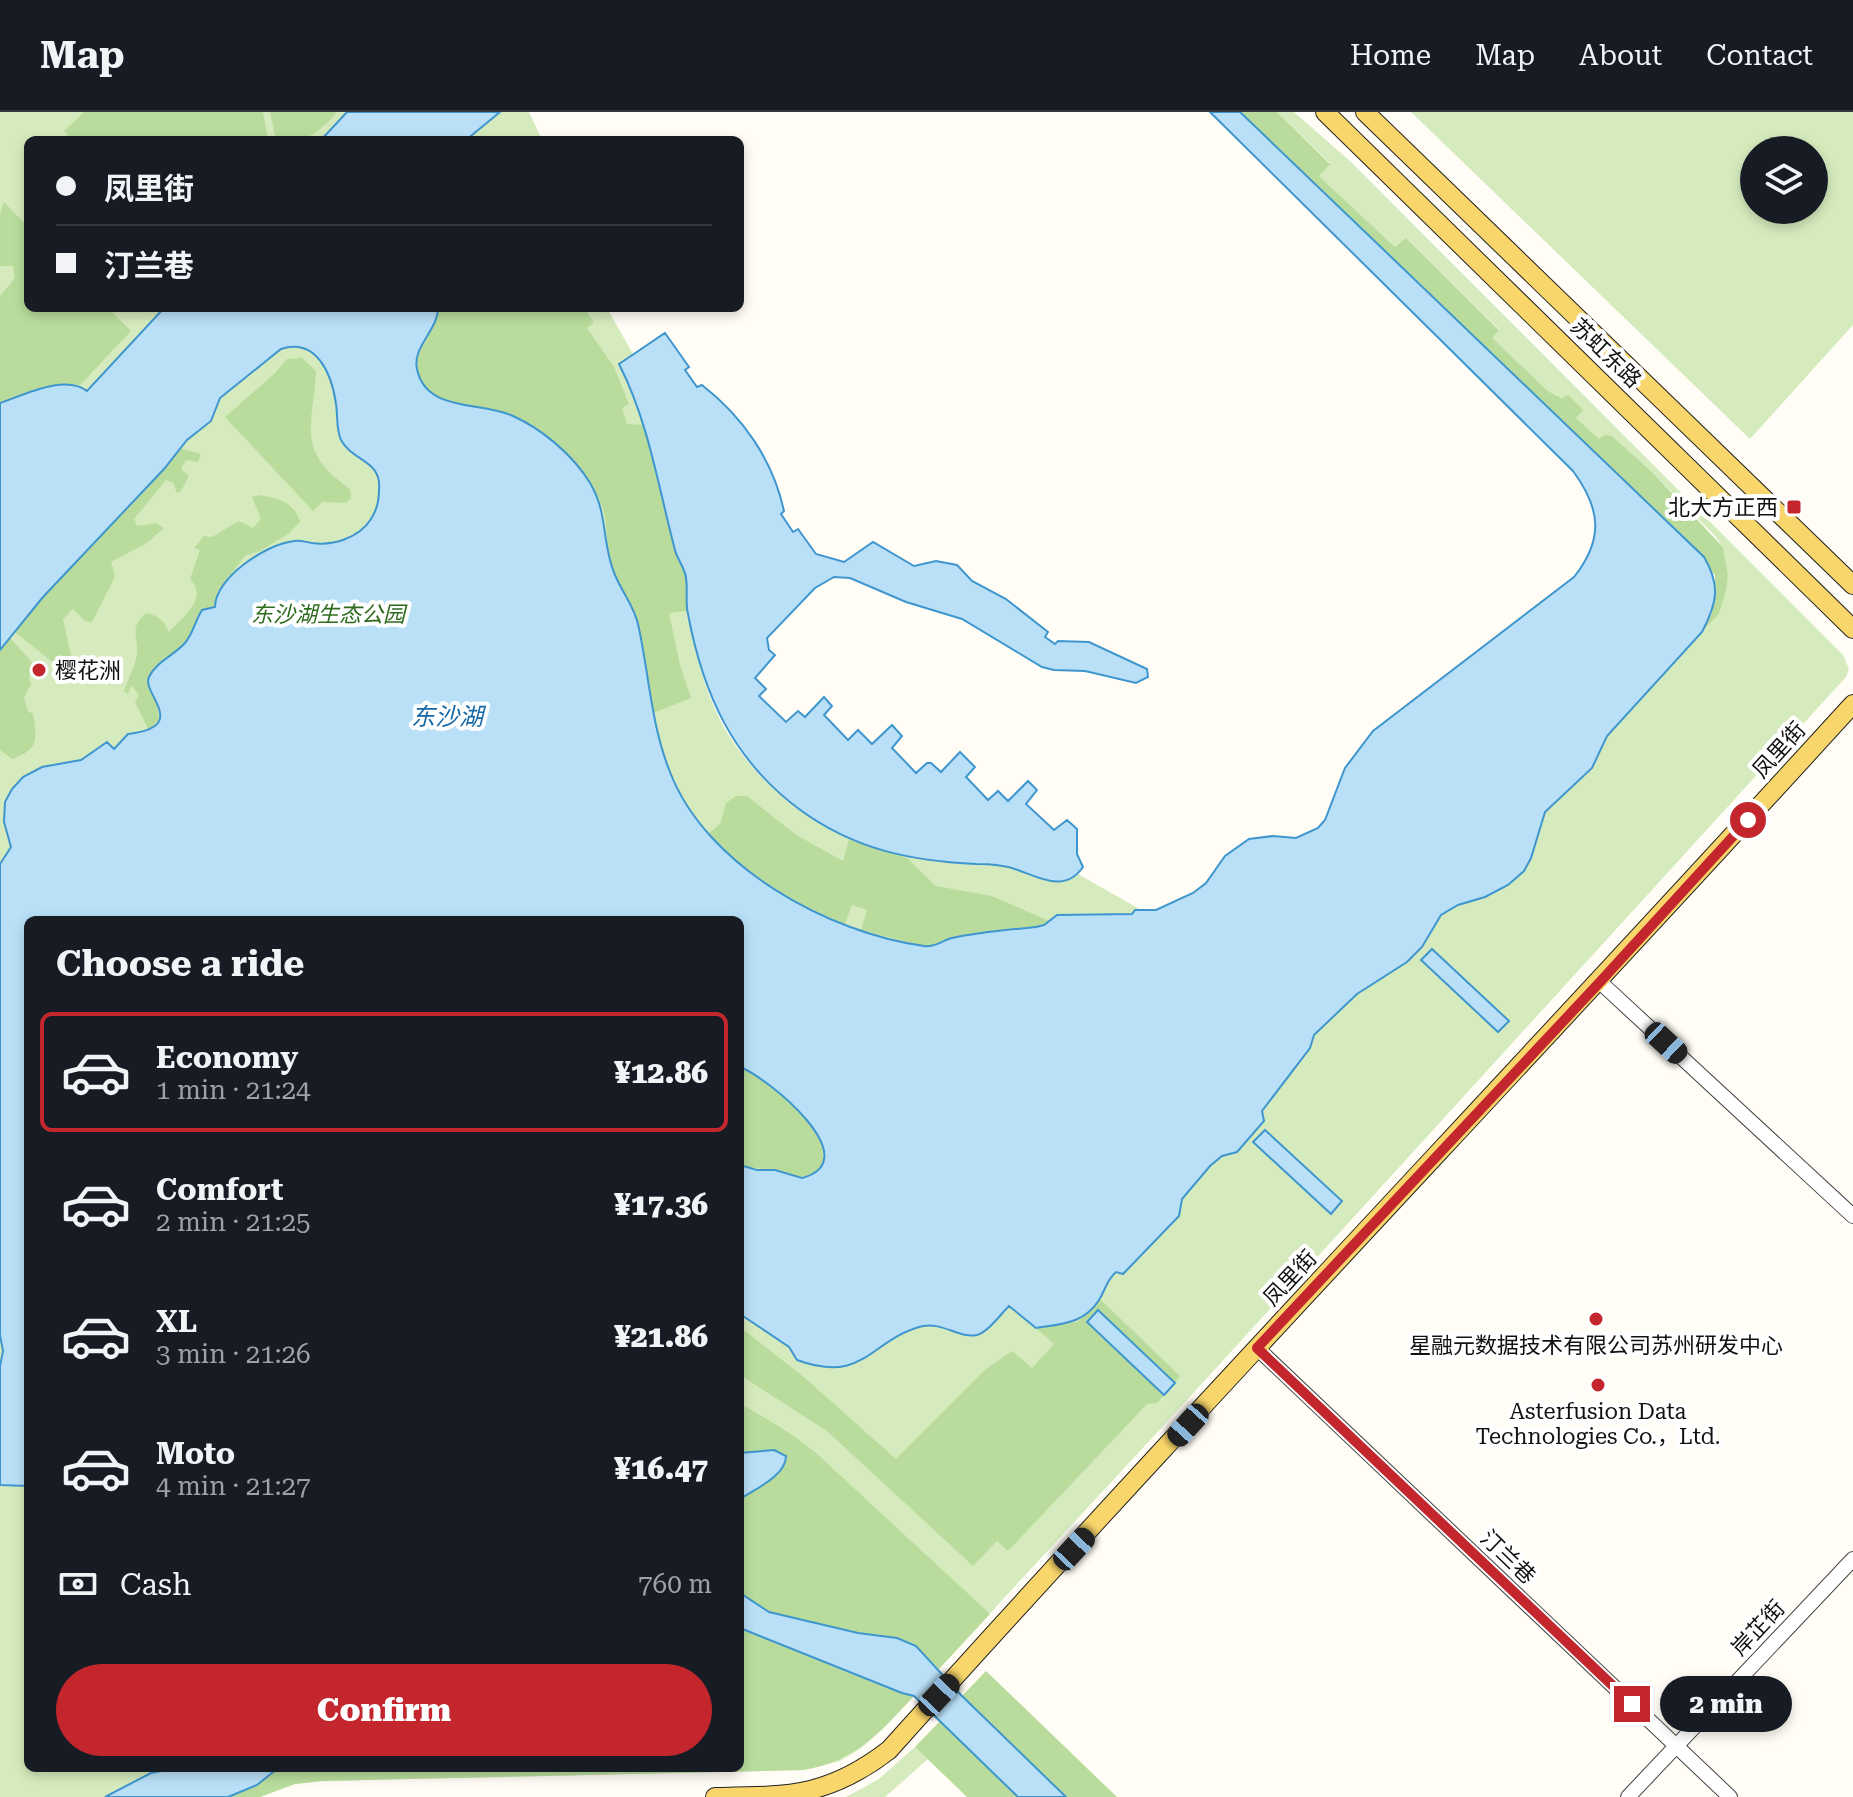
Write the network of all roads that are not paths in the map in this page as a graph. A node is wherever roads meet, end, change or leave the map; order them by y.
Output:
1 (1325, 112) edge
2 (1365, 112) edge
3 (1853, 585) edge
4 (1853, 629) edge
5 (1853, 704) edge
6 (1600, 982) junction
7 (1853, 1216) edge
8 (1257, 1348) junction
9 (1853, 1559) edge
10 (1676, 1746) junction
11 (715, 1797) edge
12 (1628, 1797) edge
13 (1730, 1797) edge

1 - 4 main road, 苏虹东路
2 - 3 main road, 苏虹东路
5 - 6 main road, 凤里街
6 - 7 street
6 - 8 main road, 凤里街
8 - 10 street, 汀兰巷
8 - 11 main road, 凤里街
9 - 10 street, 岸芷街
10 - 12 street, 岸芷街
10 - 13 street, 汀兰巷

